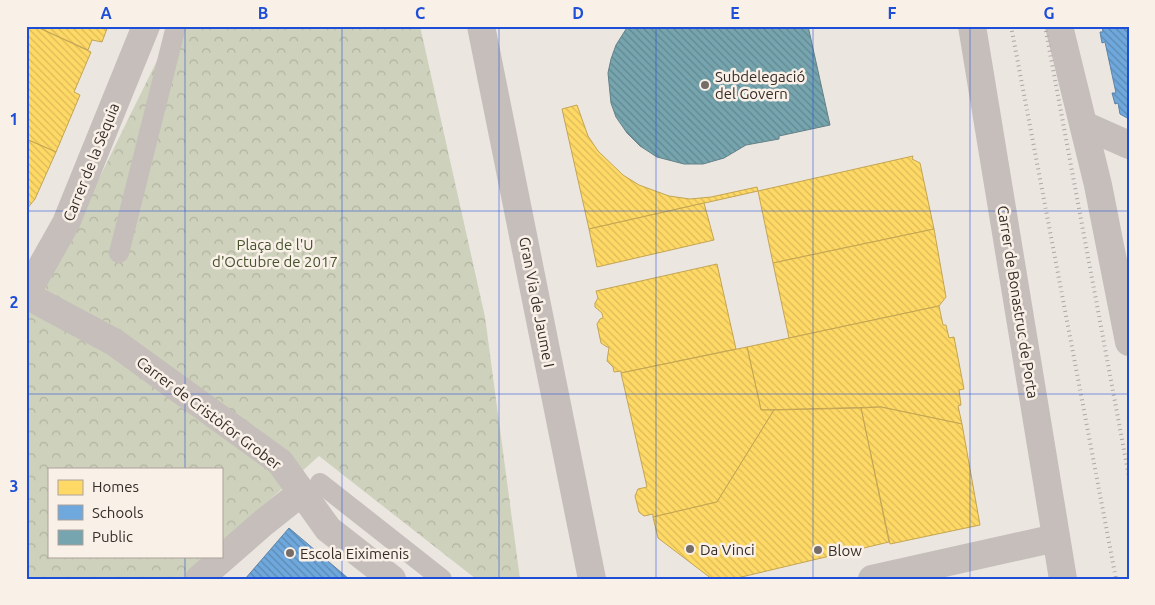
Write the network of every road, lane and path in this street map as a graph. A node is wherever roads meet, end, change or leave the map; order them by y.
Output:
1 (146, 26) edge
2 (176, 26) edge
3 (480, 26) edge
4 (972, 26) edge
5 (1059, 26) edge
6 (1084, 125) junction
7 (1129, 145) edge
8 (119, 253) dead end
9 (26, 294) edge
10 (1129, 342) edge
11 (311, 487) junction
12 (1056, 538) junction
13 (199, 579) edge
14 (392, 579) edge
15 (442, 579) edge
16 (592, 579) edge
17 (872, 579) edge
18 (1063, 579) edge

1 - 9 street, Carrer de la Sèquia
2 - 8 lane
3 - 16 street, Gran Via de Jaume I
4 - 12 street, Carrer de Bonastruc de Porta
5 - 6 street
6 - 7 street
6 - 10 street
9 - 11 street, Carrer de Cristòfor Grober
11 - 13 street
11 - 14 street, Carrer de Cristòfor Grober
11 - 15 lane, Carrer de Cristòfor Grober
12 - 17 street
12 - 18 street, Carrer de Bonastruc de Porta

